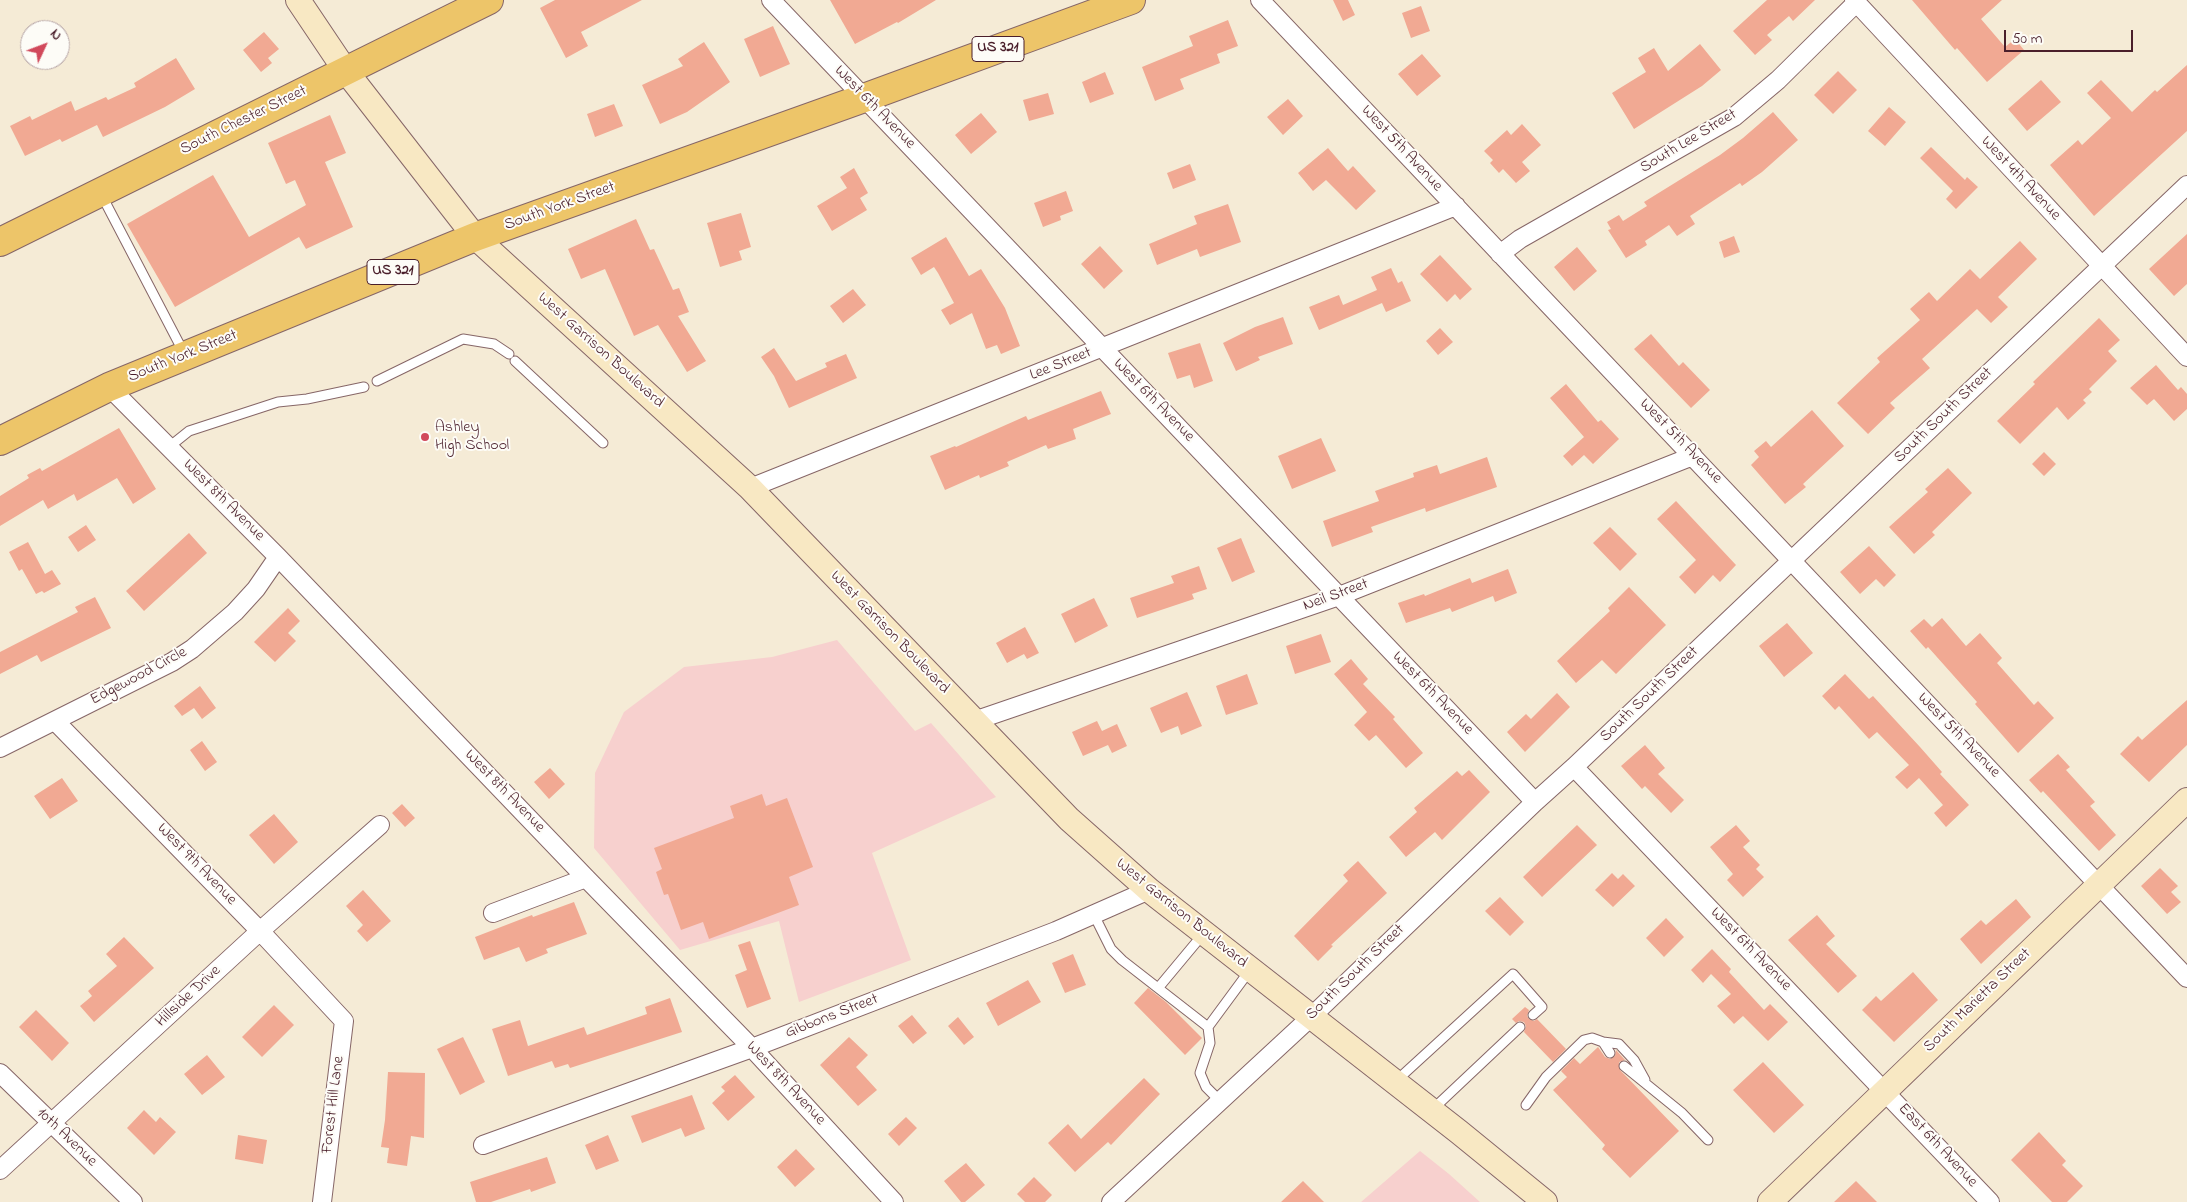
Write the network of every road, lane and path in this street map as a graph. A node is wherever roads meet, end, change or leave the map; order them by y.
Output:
1 (298, 0) edge
2 (488, 0) edge
3 (771, 0) edge
4 (1131, 0) edge
5 (1260, 0) edge
6 (1855, 1) edge
7 (346, 70) junction
8 (864, 98) junction
9 (2187, 185) edge
10 (100, 192) junction
11 (1456, 206) junction
12 (475, 237) junction
13 (0, 242) edge
14 (1500, 254) junction
15 (2101, 266) junction
16 (1103, 348) junction
17 (185, 356) junction
18 (2187, 357) edge
19 (377, 381) dead end
20 (109, 387) junction
21 (364, 387) dead end
22 (0, 442) edge
23 (603, 443) dead end
24 (169, 447) junction
25 (1693, 456) junction
26 (750, 488) junction
27 (278, 557) junction
28 (1791, 560) junction
29 (1339, 596) junction
30 (55, 720) junction
31 (974, 721) junction
32 (0, 748) edge
33 (1574, 767) junction
34 (2187, 800) edge
35 (1535, 802) junction
36 (380, 825) dead end
37 (586, 878) junction
38 (2099, 885) junction
39 (1149, 890) junction
40 (493, 913) dead end
41 (1094, 915) junction
42 (260, 931) junction
43 (1204, 933) junction
44 (1250, 970) junction
45 (2187, 978) edge
46 (1159, 987) junction
47 (335, 1011) joint
48 (1533, 1015) dead end
49 (1311, 1017) junction
50 (1208, 1027) junction
51 (1520, 1027) dead end
52 (1603, 1042) junction
53 (752, 1048) junction
54 (1610, 1052) dead end
55 (1624, 1066) dead end
56 (0, 1073) edge
57 (1394, 1083) junction
58 (1648, 1085) junction
59 (1884, 1090) junction
60 (1220, 1101) junction
61 (1526, 1106) dead end
62 (1431, 1111) junction
63 (51, 1124) junction
64 (1708, 1140) dead end
65 (483, 1144) dead end
66 (0, 1170) edge
67 (133, 1202) edge
68 (322, 1202) edge
69 (894, 1202) edge
70 (1111, 1202) edge
71 (1545, 1202) edge
72 (1770, 1202) edge
73 (1990, 1202) edge

1 - 7 main road, West Garrison Boulevard
2 - 7 main road, South Chester Street
3 - 8 street, West 6th Avenue
4 - 8 main road, South York Street / US 321
5 - 11 street, West 5th Avenue
6 - 14 street, South Lee Street
6 - 15 street, West 4th Avenue
7 - 10 main road, South Chester Street
7 - 12 main road, West Garrison Boulevard
8 - 12 main road, South York Street / US 321
8 - 16 street, West 6th Avenue
9 - 15 street, South South Street
10 - 13 main road, South Chester Street
10 - 17 lane
11 - 14 street, West 5th Avenue
11 - 16 street, Lee Street
12 - 17 main road, South York Street / US 321
12 - 26 main road, West Garrison Boulevard
14 - 25 street, West 5th Avenue
15 - 18 street, West 4th Avenue
15 - 28 street, South South Street
16 - 26 street, Lee Street
16 - 29 street, West 6th Avenue
17 - 20 main road, South York Street / US 321
19 - 23 lane
20 - 22 main road, South York Street / US 321
20 - 24 street, West 8th Avenue
21 - 24 lane
24 - 27 street, West 8th Avenue
25 - 28 street, West 5th Avenue
25 - 29 street, Neil Street
26 - 31 main road, West Garrison Boulevard
27 - 30 street, Edgewood Circle
27 - 37 street, West 8th Avenue
28 - 33 street, South South Street
28 - 38 street, West 5th Avenue
29 - 31 street, Neil Street
29 - 35 street, West 6th Avenue
30 - 32 street, Edgewood Circle
30 - 42 street, West 9th Avenue
31 - 39 main road, West Garrison Boulevard
33 - 35 street, South South Street
33 - 59 street, West 6th Avenue
34 - 38 main road, South Marietta Street
35 - 49 street, South South Street
36 - 42 street, Hillside Drive
37 - 40 street
37 - 53 street, West 8th Avenue
38 - 45 street, West 5th Avenue
38 - 59 main road, South Marietta Street
39 - 41 street, Gibbons Street
39 - 43 main road, West Garrison Boulevard
41 - 46 lane
41 - 53 street, Gibbons Street
42 - 47 street, West 9th Avenue
42 - 63 street, Hillside Drive
43 - 44 main road, West Garrison Boulevard
43 - 46 lane
44 - 49 main road, West Garrison Boulevard
44 - 50 lane
46 - 50 lane
47 - 68 street, Forest Hill Lane
48 - 57 lane
49 - 57 main road, West Garrison Boulevard
49 - 60 street, South South Street
50 - 60 lane
51 - 62 lane
52 - 54 lane
52 - 58 lane
52 - 61 lane
53 - 65 street, Gibbons Street
53 - 69 street, West 8th Avenue
55 - 58 lane
56 - 63 street, 10th Avenue
57 - 62 main road, West Garrison Boulevard
58 - 64 lane
59 - 72 main road, South Marietta Street
59 - 73 street, East 6th Avenue
60 - 70 street, South South Street
62 - 71 main road, West Garrison Boulevard
63 - 66 street, Hillside Drive
63 - 67 street, 10th Avenue

